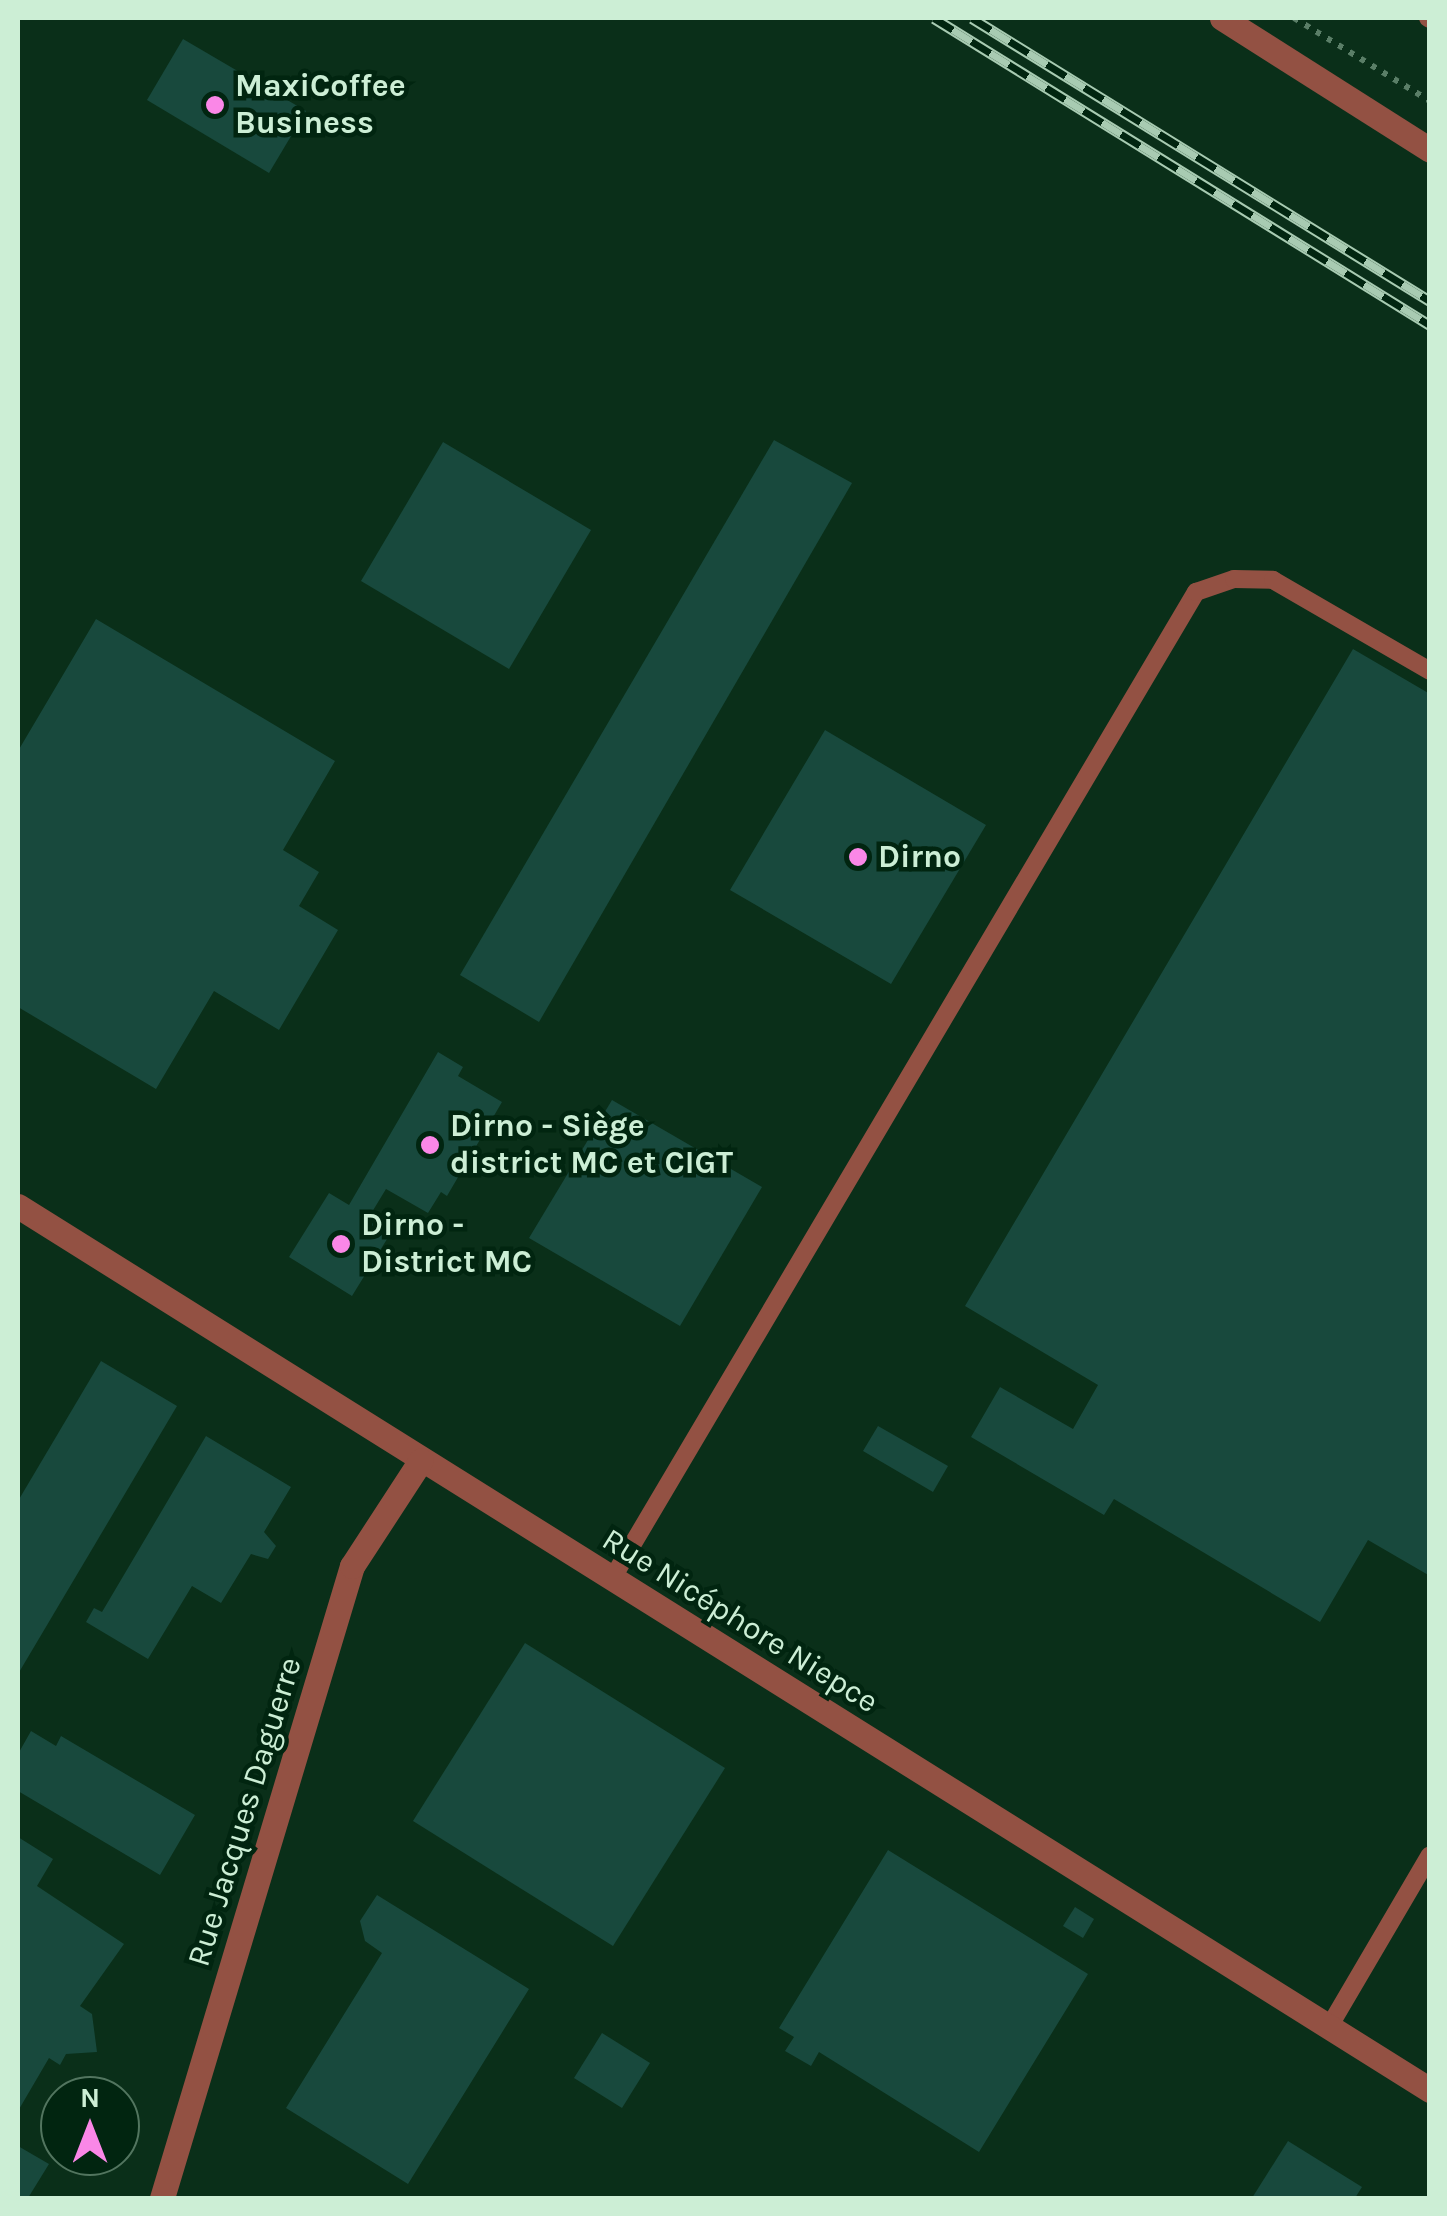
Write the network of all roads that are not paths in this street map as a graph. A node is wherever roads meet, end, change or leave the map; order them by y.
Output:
1 (1222, 18) edge
2 (1430, 150) edge
3 (1430, 671) edge
4 (18, 1206) edge
5 (421, 1460) junction
6 (612, 1579) junction
7 (1430, 1855) edge
8 (1329, 2027) junction
9 (1430, 2090) edge
10 (162, 2198) edge

1 - 2 street
3 - 6 lane
4 - 5 street, Rue Nicéphore Niepce
5 - 6 street, Rue Nicéphore Niepce
5 - 10 street, Rue Jacques Daguerre
6 - 8 street, Rue Nicéphore Niepce
7 - 8 lane
8 - 9 street, Rue Nicéphore Niepce

